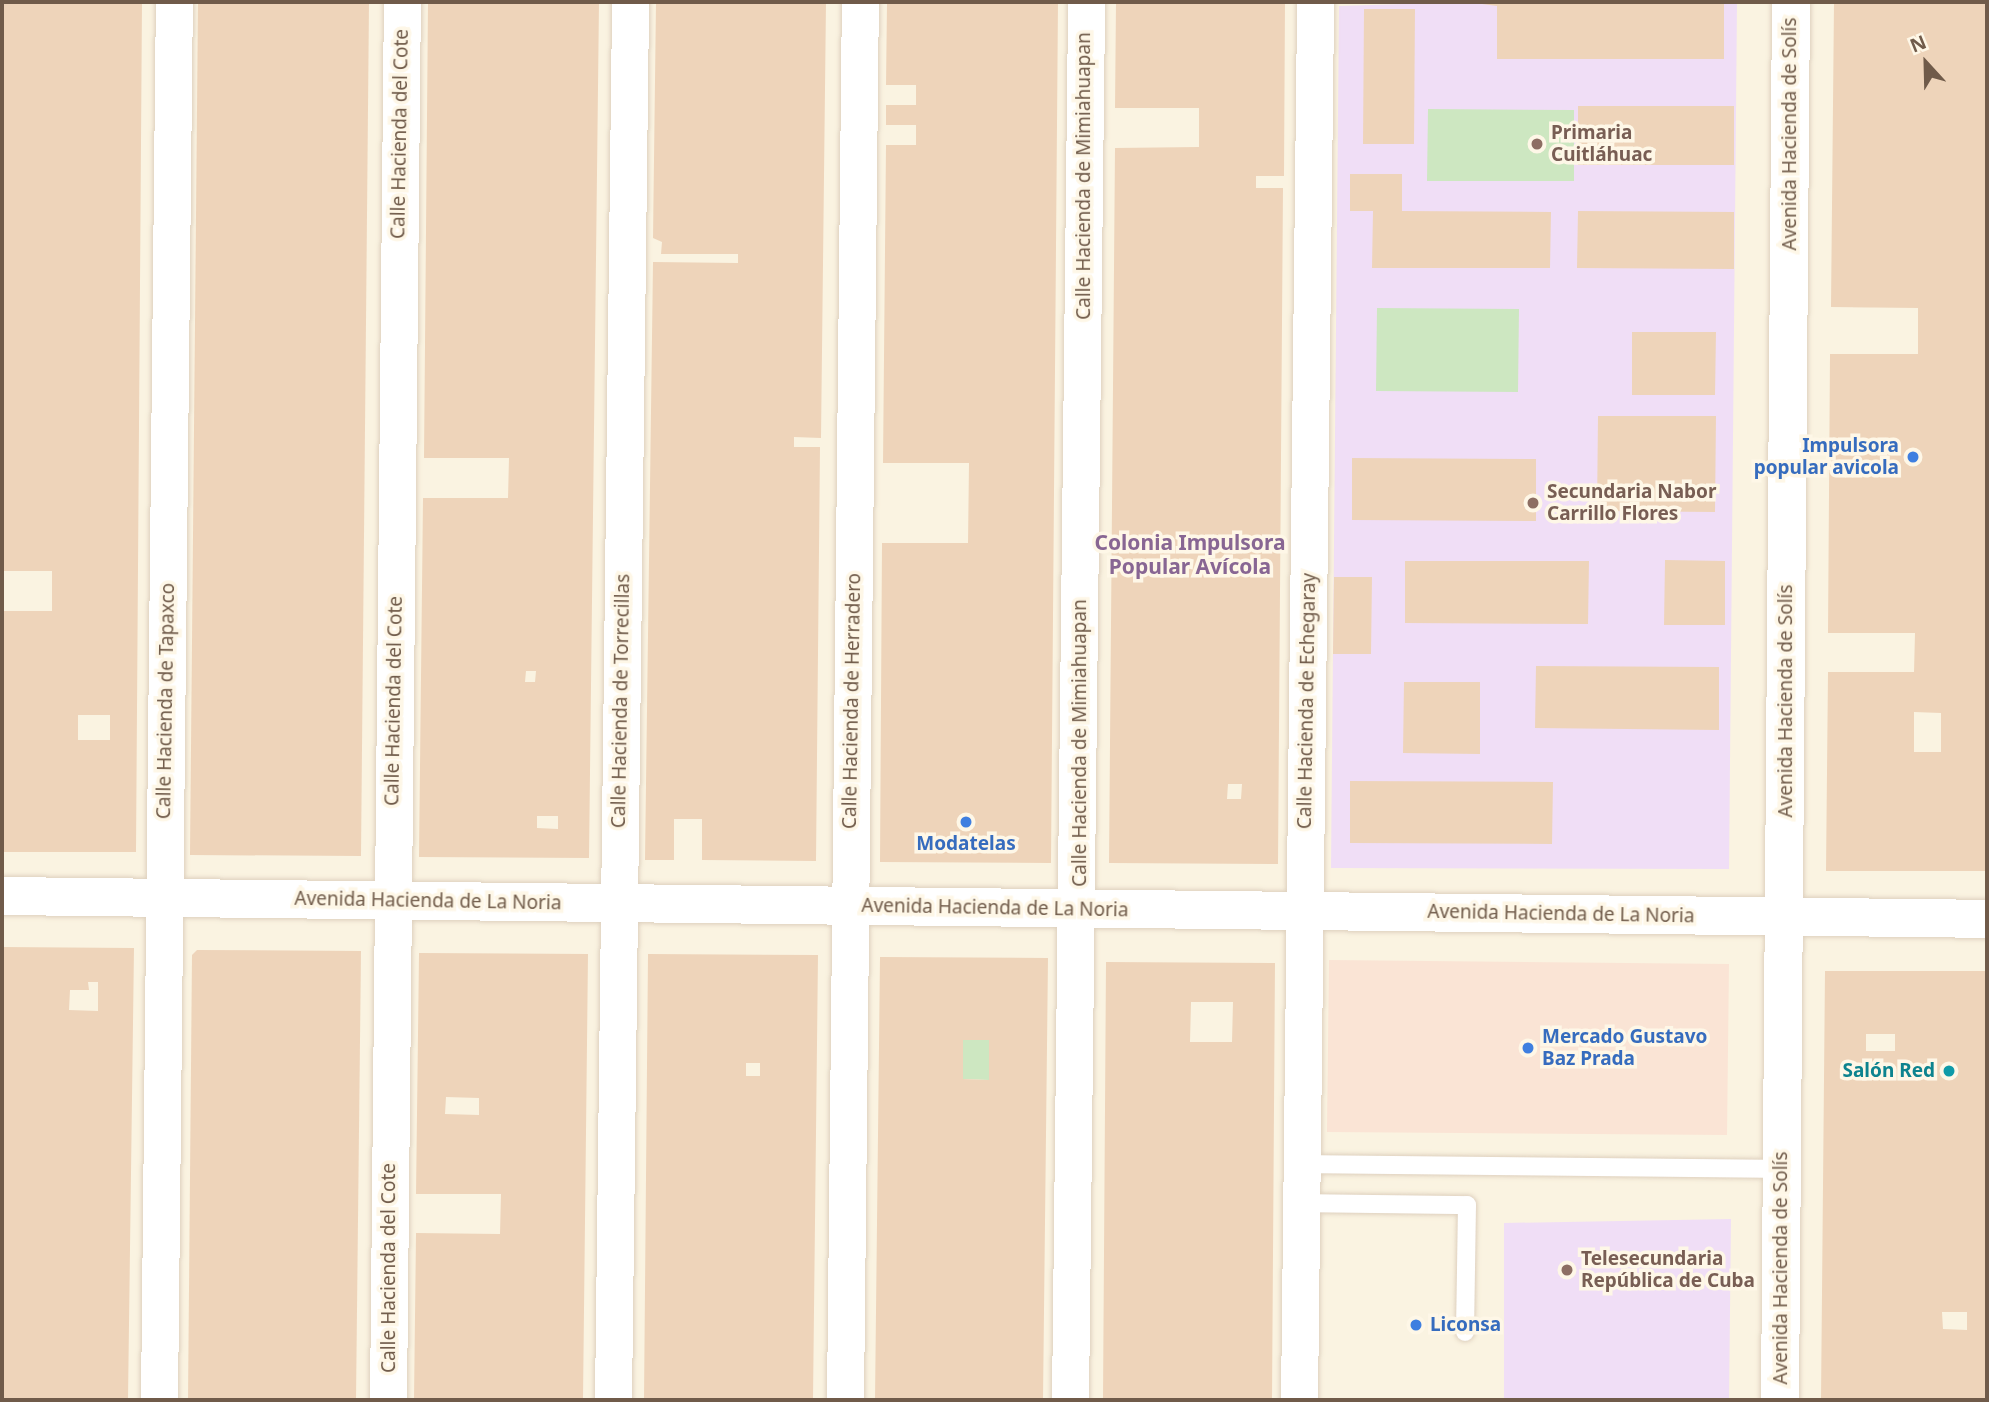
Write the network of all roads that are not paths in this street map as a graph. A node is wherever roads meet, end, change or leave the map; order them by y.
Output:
1 (174, 2) edge
2 (402, 2) edge
3 (630, 2) edge
4 (860, 2) edge
5 (1086, 2) edge
6 (1315, 2) edge
7 (1791, 2) edge
8 (2, 896) edge
9 (164, 898) junction
10 (391, 901) junction
11 (619, 904) junction
12 (850, 906) junction
13 (1079, 908) junction
14 (1305, 911) junction
15 (1784, 916) junction
16 (1987, 919) edge
17 (1303, 1164) junction
18 (1782, 1169) junction
19 (1302, 1203) junction
20 (1465, 1332) dead end
21 (159, 1400) edge
22 (388, 1400) edge
23 (613, 1400) edge
24 (845, 1400) edge
25 (1070, 1400) edge
26 (1299, 1400) edge
27 (1780, 1400) edge

1 - 9 street, Calle Hacienda de Tapaxco
2 - 10 street, Calle Hacienda del Cote
3 - 11 street, Calle Hacienda de Torrecillas
4 - 12 street, Calle Hacienda de Herradero
5 - 13 street, Calle Hacienda de Mimiahuapan
6 - 14 street, Calle Hacienda de Echegaray
7 - 15 street, Avenida Hacienda de Solís
8 - 9 street, Avenida Hacienda de La Noria
9 - 10 street, Avenida Hacienda de La Noria
9 - 21 street, Calle Hacienda de Tapaxco
10 - 11 street, Avenida Hacienda de La Noria
10 - 22 street, Calle Hacienda del Cote
11 - 12 street, Avenida Hacienda de La Noria
11 - 23 street, Calle Hacienda de Torrecillas
12 - 13 street, Avenida Hacienda de La Noria
12 - 24 street, Calle Hacienda de Herradero
13 - 14 street, Avenida Hacienda de La Noria
13 - 25 street, Calle Hacienda de Mimiahuapan
14 - 15 street, Avenida Hacienda de La Noria
14 - 17 street, Calle Hacienda de Echegaray
15 - 16 street, Avenida Hacienda de La Noria
15 - 18 street, Avenida Hacienda de Solís
17 - 18 lane
17 - 19 street, Calle Hacienda de Echegaray
18 - 27 street, Avenida Hacienda de Solís
19 - 20 lane
19 - 26 street, Calle Hacienda de Echegaray

